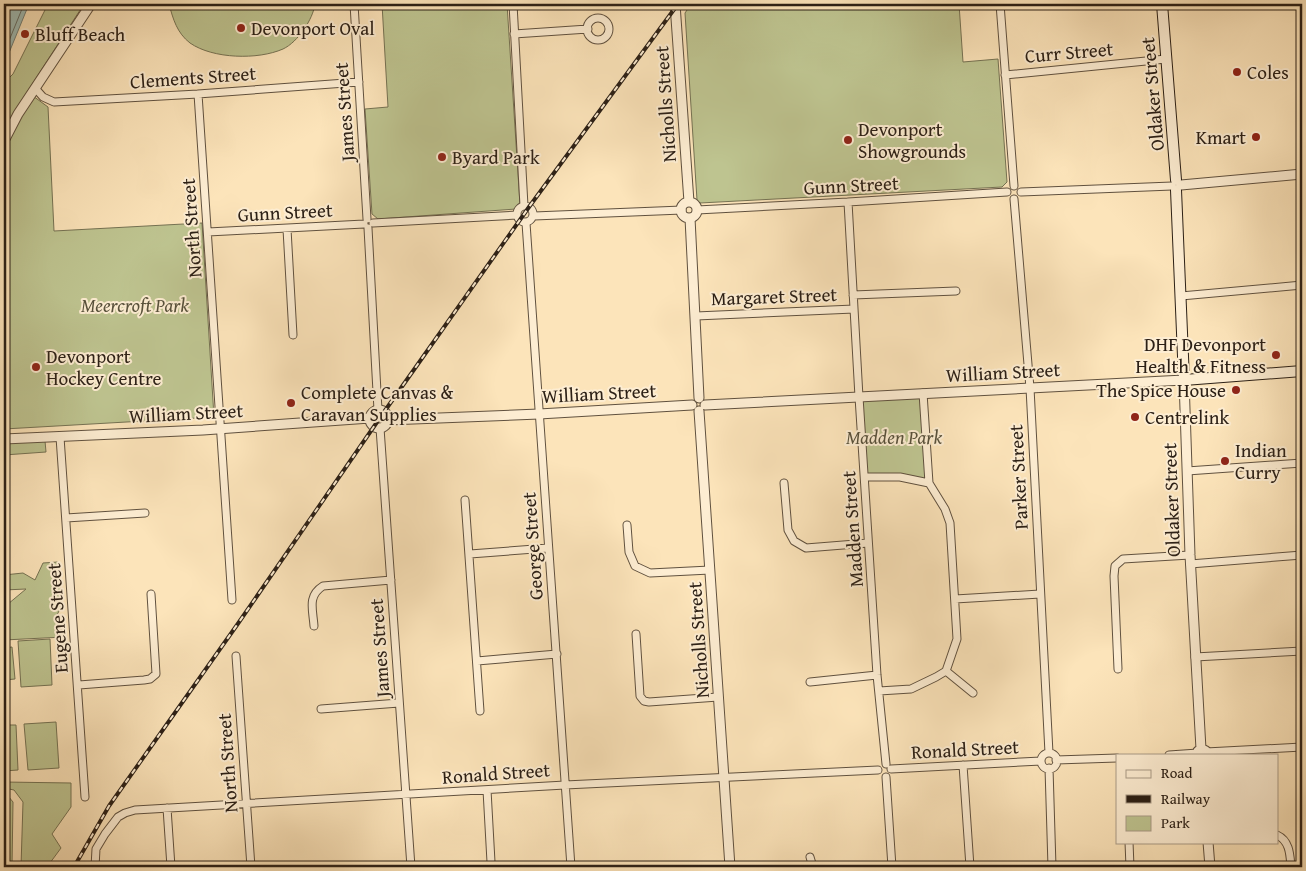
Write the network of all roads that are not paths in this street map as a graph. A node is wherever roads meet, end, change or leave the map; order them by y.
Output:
1 (91, 4) edge
2 (354, 4) edge
3 (513, 4) edge
4 (675, 4) edge
5 (1000, 4) edge
6 (1162, 4) edge
7 (588, 29) dead end
8 (514, 34) junction
9 (1166, 59) junction
10 (1006, 74) junction
11 (359, 82) junction
12 (35, 88) junction
13 (198, 94) junction
14 (4, 141) edge
15 (1302, 174) edge
16 (1014, 186) junction
17 (1176, 186) junction
18 (1007, 192) junction
19 (1021, 192) junction
20 (1014, 199) junction
21 (689, 202) junction
22 (848, 202) junction
23 (524, 206) junction
24 (682, 210) junction
25 (697, 210) junction
26 (517, 215) junction
27 (534, 216) junction
28 (690, 218) junction
29 (526, 222) junction
30 (368, 223) junction
31 (287, 229) junction
32 (208, 232) junction
33 (1302, 285) edge
34 (956, 291) dead end
35 (853, 296) junction
36 (1180, 296) junction
37 (854, 309) junction
38 (696, 316) junction
39 (293, 335) dead end
40 (1302, 371) edge
41 (1184, 380) junction
42 (1030, 388) junction
43 (923, 393) junction
44 (859, 397) junction
45 (698, 398) junction
46 (692, 405) junction
47 (702, 408) junction
48 (378, 410) junction
49 (539, 414) junction
50 (370, 418) junction
51 (388, 420) junction
52 (380, 428) junction
53 (220, 429) junction
54 (60, 437) junction
55 (4, 439) edge
56 (1302, 463) edge
57 (1187, 471) junction
58 (865, 477) junction
59 (784, 483) dead end
60 (928, 483) junction
61 (465, 500) dead end
62 (145, 513) dead end
63 (66, 518) junction
64 (626, 525) dead end
65 (868, 543) junction
66 (548, 548) junction
67 (470, 554) junction
68 (1302, 556) edge
69 (1190, 559) junction
70 (710, 570) junction
71 (391, 580) junction
72 (151, 594) dead end
73 (1040, 594) junction
74 (956, 599) junction
75 (232, 600) dead end
76 (314, 626) dead end
77 (636, 634) dead end
78 (1302, 651) edge
79 (556, 654) junction
80 (236, 656) dead end
81 (1195, 657) junction
82 (477, 661) junction
83 (1118, 669) dead end
84 (946, 670) junction
85 (877, 675) junction
86 (810, 682) dead end
87 (78, 685) junction
88 (879, 691) junction
89 (973, 693) dead end
90 (718, 697) junction
91 (399, 703) junction
92 (321, 709) dead end
93 (480, 711) dead end
94 (1302, 747) edge
95 (1049, 753) junction
96 (1202, 753) edge
97 (1186, 754) edge
98 (1116, 758) edge
99 (1056, 760) junction
100 (1041, 761) junction
101 (963, 765) junction
102 (889, 767) junction
103 (1049, 768) junction
104 (878, 770) junction
105 (725, 777) junction
106 (886, 777) junction
107 (565, 785) junction
108 (487, 790) junction
109 (86, 796) dead end
110 (406, 796) junction
111 (247, 804) junction
112 (167, 808) junction
113 (1278, 836) edge
114 (1129, 844) edge
115 (1208, 844) edge
116 (810, 857) dead end
117 (95, 867) edge
118 (171, 867) edge
119 (251, 867) edge
120 (411, 867) edge
121 (487, 867) edge
122 (571, 867) edge
123 (730, 867) edge
124 (813, 867) edge
125 (892, 867) edge
126 (970, 867) edge
127 (1052, 867) edge
128 (1130, 867) edge
129 (1210, 867) edge
130 (1291, 867) edge

1 - 12 street
2 - 11 street, James Street
3 - 8 street
4 - 21 street, Nicholls Street
5 - 10 street
6 - 9 main road, Oldaker Street
7 - 8 street
8 - 23 street
9 - 10 street, Curr Street
9 - 17 main road, Oldaker Street
10 - 16 street
11 - 13 street, Clements Street
11 - 30 street, James Street
12 - 13 street, Clements Street
12 - 14 street
13 - 32 street, North Street
15 - 17 street
16 - 18 street
16 - 19 street
17 - 19 street
17 - 36 main road, Oldaker Street
18 - 20 street
18 - 22 street, Gunn Street
19 - 20 street
20 - 42 street, Parker Street
21 - 24 street
21 - 25 street
22 - 25 street, Gunn Street
22 - 35 street, Madden Street
23 - 26 street
23 - 27 street
24 - 27 street
24 - 28 street
25 - 28 street
26 - 29 street
26 - 30 street, Gunn Street
27 - 29 street
28 - 38 street
29 - 49 street, George Street
30 - 31 street, Gunn Street
30 - 48 street, James Street
31 - 32 street, Gunn Street
31 - 39 street
32 - 53 street, North Street
33 - 36 street
34 - 35 street
35 - 37 street, Madden Street
36 - 41 main road, Oldaker Street
37 - 38 street, Margaret Street
37 - 44 street, Madden Street
38 - 45 street
40 - 41 main road, William Street
41 - 42 street, William Street
41 - 57 street, Oldaker Street
42 - 43 street, William Street
42 - 73 street, Parker Street
43 - 44 street, William Street
43 - 60 street
44 - 47 street, William Street
44 - 58 street, Madden Street
45 - 46 street
45 - 47 street
46 - 47 street
46 - 49 street, William Street
47 - 70 street, Nicholls Street
48 - 50 street
48 - 51 street
49 - 51 street, William Street
49 - 66 street, George Street
50 - 52 street
50 - 53 street, William Street
51 - 52 street
52 - 71 street, James Street
53 - 54 street, William Street
53 - 75 street, North Street
54 - 55 street, William Street
54 - 63 street, Eugene Street
56 - 57 street
57 - 69 street, Oldaker Street
58 - 60 street
58 - 65 street, Madden Street
59 - 65 street
60 - 74 street
61 - 67 street
62 - 63 street
63 - 87 street, Eugene Street
64 - 70 street
65 - 85 street, Madden Street
66 - 67 street
66 - 79 street, George Street
67 - 82 street
68 - 69 street
69 - 81 street, Oldaker Street
69 - 83 street
70 - 90 street, Nicholls Street
71 - 76 street
71 - 91 street, James Street
72 - 87 street
73 - 74 street
73 - 95 street, Parker Street
74 - 84 street
77 - 90 street
78 - 81 street
79 - 82 street
79 - 107 street, George Street
80 - 111 street, North Street
81 - 96 street, Oldaker Street
82 - 93 street
84 - 88 street
84 - 89 street
85 - 86 street
85 - 88 street, Madden Street
87 - 109 street, Eugene Street
88 - 102 street, Madden Street
90 - 105 street, Nicholls Street
91 - 92 street
91 - 110 street, James Street
94 - 96 street
95 - 99 street
95 - 100 street
96 - 97 street
98 - 99 street
99 - 103 street
100 - 101 street, Ronald Street
100 - 103 street
101 - 102 street, Ronald Street
101 - 126 street
102 - 104 street
102 - 106 street
103 - 127 street
104 - 105 street, Ronald Street
104 - 106 street
105 - 107 street, Ronald Street
105 - 123 street, Nicholls Street
106 - 125 street
107 - 108 street, Ronald Street
107 - 122 street, George Street
108 - 110 street, Ronald Street
108 - 121 street
110 - 111 street, Ronald Street
110 - 120 street, James Street
111 - 112 street, Ronald Street
111 - 119 street, North Street
112 - 117 street, Ronald Street
112 - 118 street
113 - 130 street
114 - 128 street
115 - 129 street
116 - 124 street

